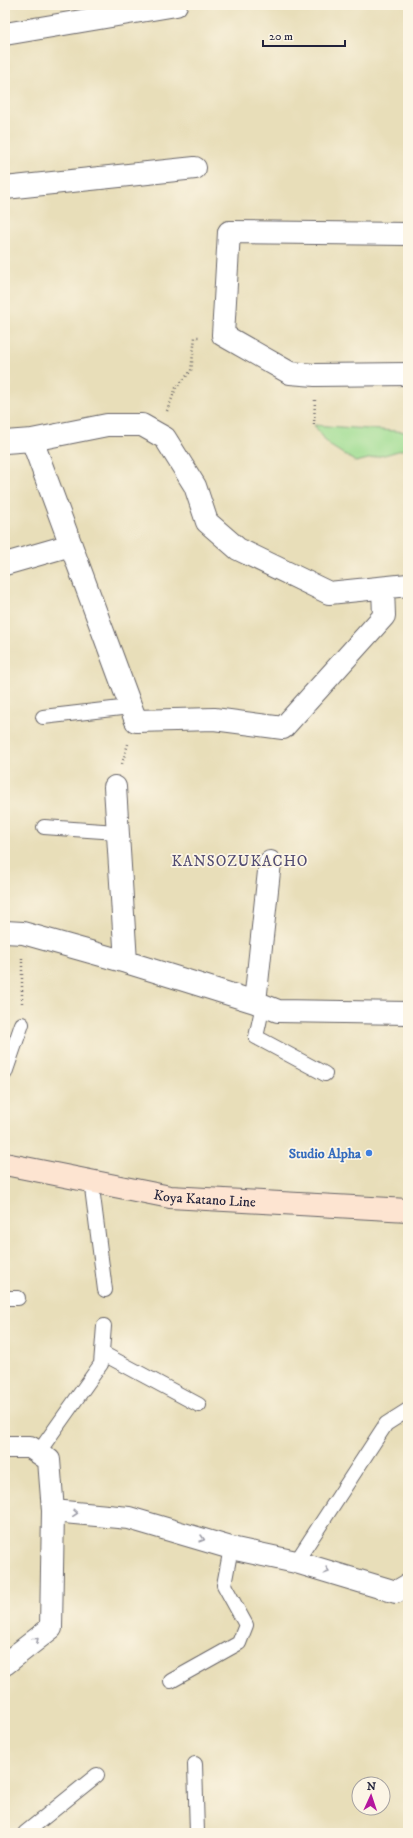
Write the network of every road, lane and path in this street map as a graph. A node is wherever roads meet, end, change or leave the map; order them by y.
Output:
1 (176, 5) edge
2 (5, 34) edge
3 (195, 168) dead end
4 (5, 188) edge
5 (408, 234) edge
6 (205, 338) dead end
7 (408, 374) edge
8 (167, 408) dead end
9 (32, 440) junction
10 (5, 442) edge
11 (71, 545) junction
12 (5, 564) edge
13 (408, 585) edge
14 (383, 588) junction
15 (133, 714) junction
16 (43, 717) dead end
17 (114, 787) joint
18 (44, 827) dead end
19 (117, 832) junction
20 (270, 862) dead end
21 (14, 932) edge
22 (126, 962) junction
23 (259, 1003) junction
24 (408, 1013) edge
25 (22, 1024) joint
26 (5, 1073) edge
27 (325, 1074) dead end
28 (5, 1164) edge
29 (91, 1180) junction
30 (408, 1210) edge
31 (105, 1290) dead end
32 (104, 1326) dead end
33 (102, 1353) junction
34 (199, 1405) dead end
35 (408, 1410) edge
36 (5, 1447) edge
37 (38, 1453) junction
38 (53, 1511) junction
39 (231, 1548) junction
40 (296, 1562) junction
41 (408, 1585) edge
42 (5, 1664) edge
43 (171, 1681) dead end
44 (195, 1764) dead end
45 (97, 1775) dead end
46 (25, 1833) edge
47 (197, 1833) edge

1 - 2 street
3 - 4 street
5 - 7 street
6 - 8 path
9 - 10 street
9 - 11 street
9 - 14 street
11 - 12 street
11 - 15 street
13 - 14 street
14 - 15 street
15 - 16 lane
15 - 17 path
17 - 19 street
18 - 19 lane
19 - 22 street
20 - 23 street
21 - 22 street
21 - 25 path
22 - 23 street
23 - 24 street
23 - 27 lane
25 - 26 lane
28 - 29 main road, Koya Katano Line
29 - 30 main road, Koya Katano Line
29 - 31 lane
32 - 33 lane
33 - 34 lane
33 - 37 lane
35 - 40 lane
36 - 37 street
37 - 38 street
38 -> 39 street
42 -> 38 street
39 - 40 street
39 - 43 lane
40 -> 41 street
44 - 47 lane
45 - 46 lane

